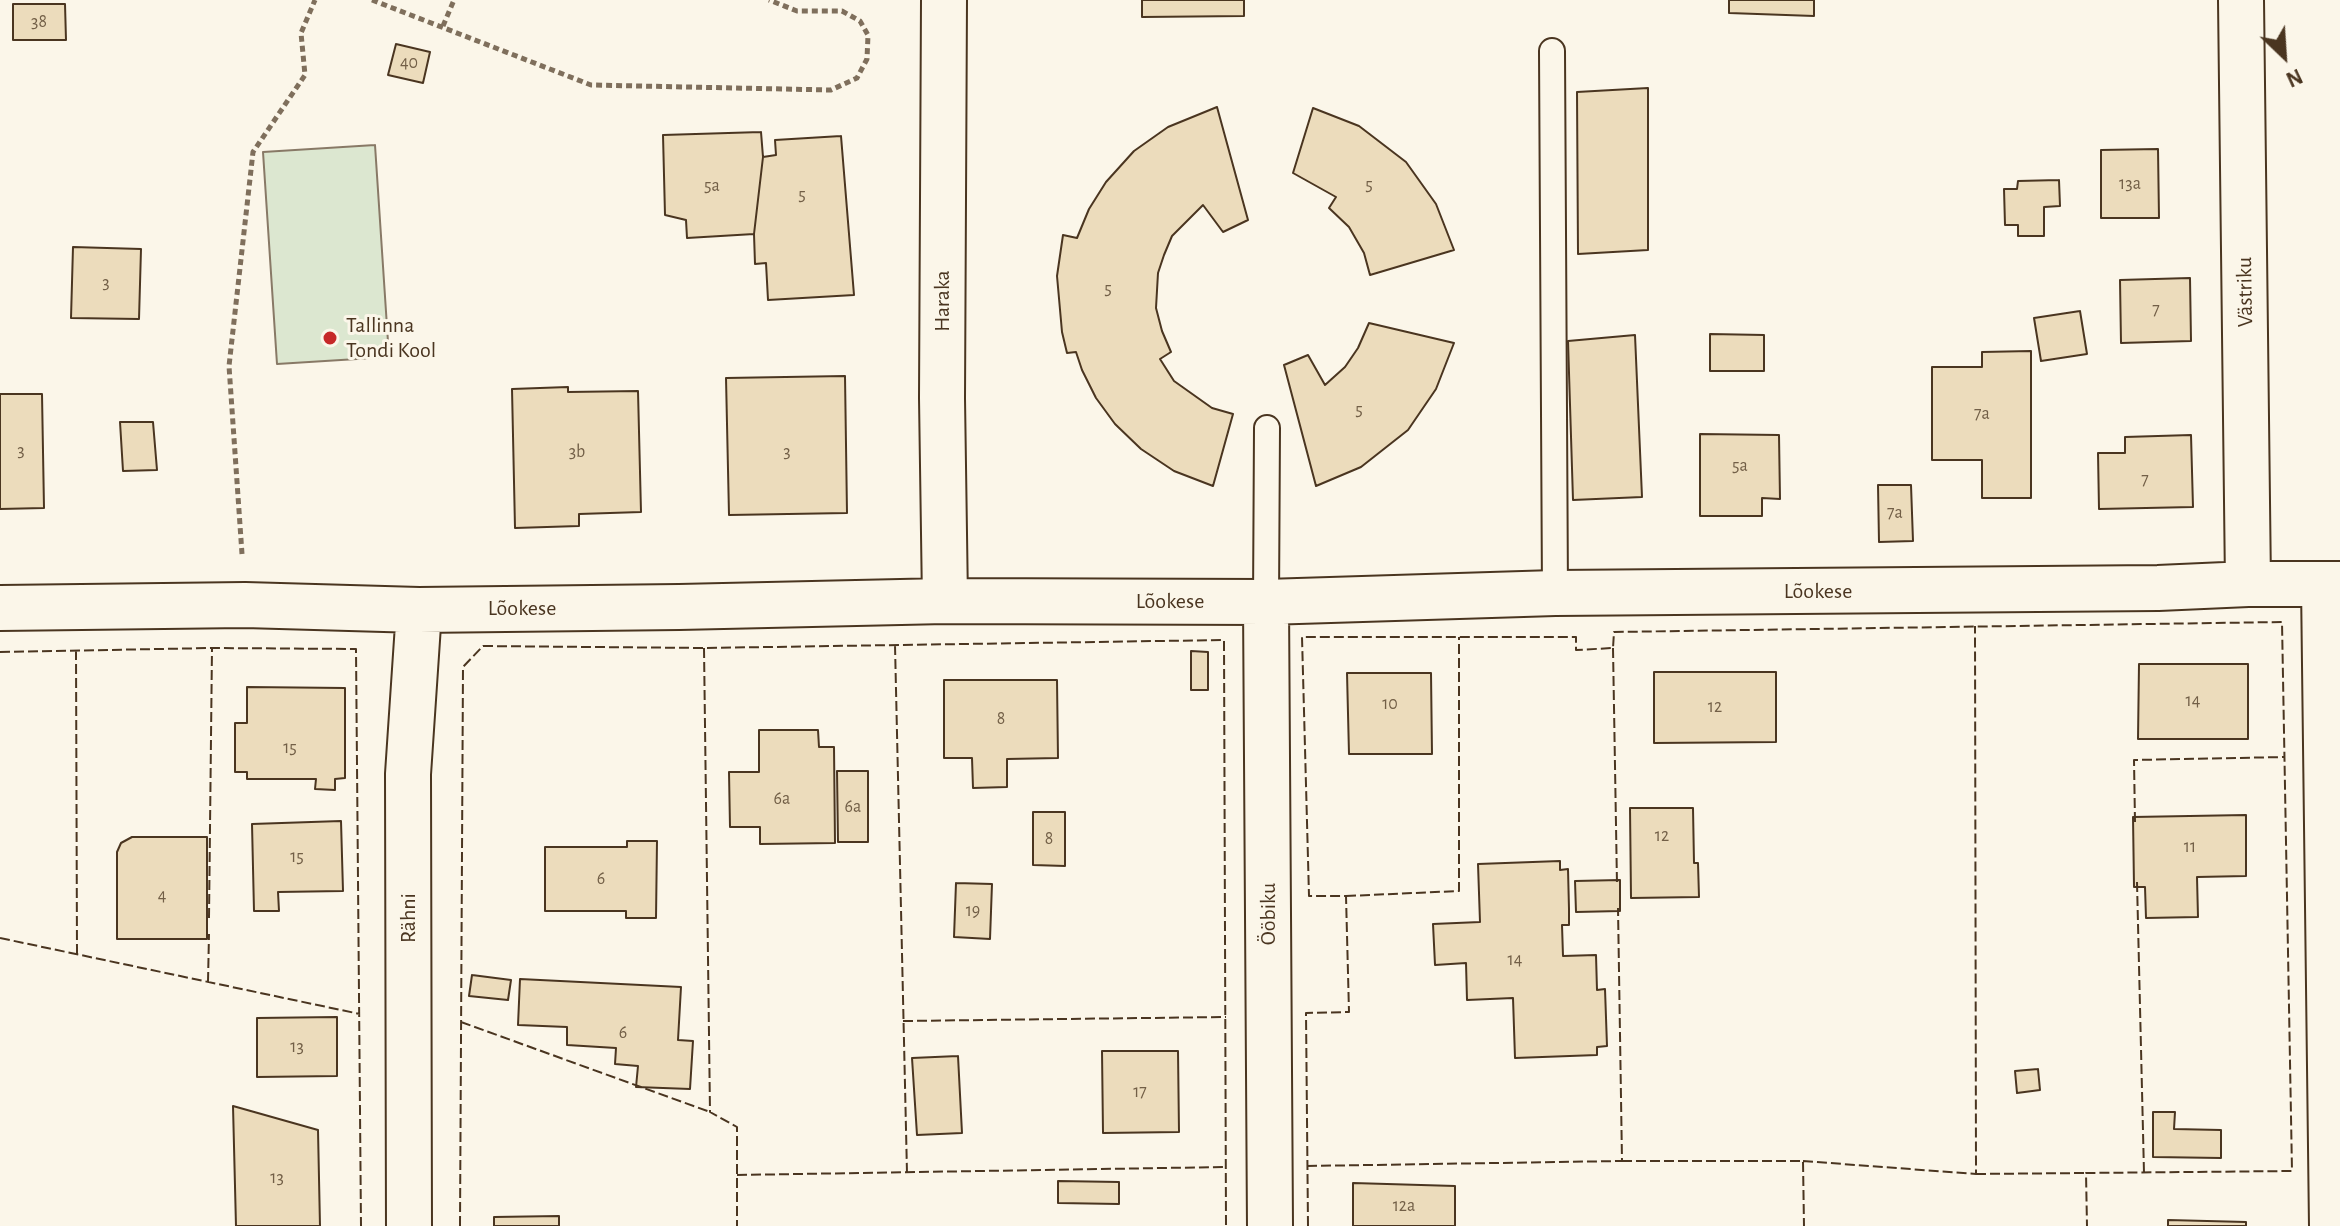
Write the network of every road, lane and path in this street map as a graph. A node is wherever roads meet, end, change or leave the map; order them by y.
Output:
1 (315, 0) edge
2 (372, 0) edge
3 (454, 0) edge
4 (769, 0) edge
5 (944, 0) edge
6 (2241, 0) edge
7 (443, 26) junction
8 (1552, 51) dead end
9 (1267, 428) dead end
10 (2248, 584) junction
11 (2332, 584) edge
12 (1555, 593) junction
13 (945, 601) junction
14 (1266, 602) junction
15 (245, 605) junction
16 (0, 608) edge
17 (419, 610) junction
18 (409, 1226) edge
19 (1270, 1226) edge
20 (2332, 1226) edge

1 - 15 path
2 - 7 path
3 - 7 path
4 - 7 path
5 - 13 street, Haraka
6 - 10 street, Västriku
8 - 12 lane
9 - 14 lane
10 - 11 street, Lõokese
10 - 12 street, Lõokese
11 - 20 street
12 - 14 street, Lõokese
13 - 14 street, Lõokese
13 - 17 street, Lõokese
14 - 19 street, Ööbiku
15 - 16 street, Lõokese
15 - 17 street, Lõokese
17 - 18 street, Rähni

